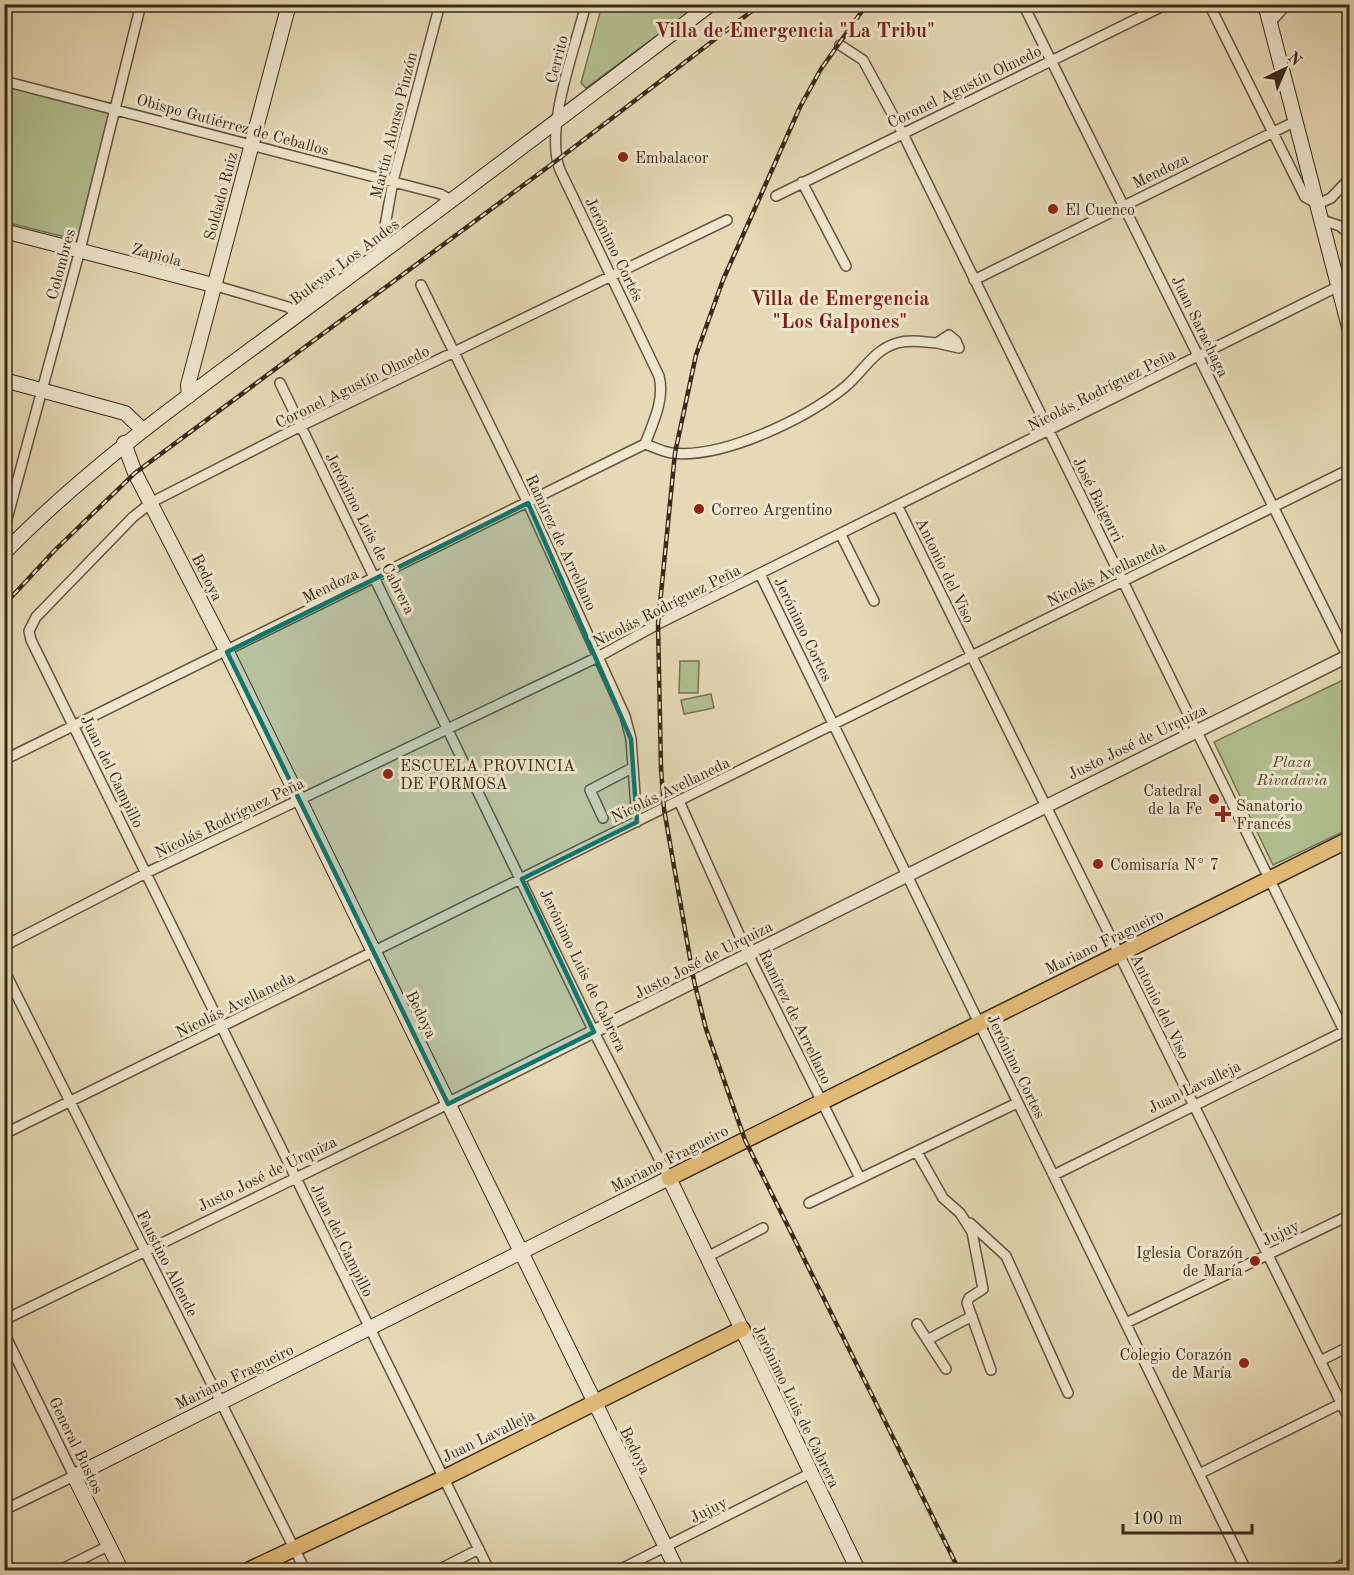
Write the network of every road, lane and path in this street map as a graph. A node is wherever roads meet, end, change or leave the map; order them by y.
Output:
1 (141, 4) edge
2 (440, 4) edge
3 (586, 4) edge
4 (711, 4) edge
5 (1023, 4) edge
6 (1167, 4) edge
7 (1209, 4) edge
8 (1265, 4) edge
9 (1287, 4) edge
10 (286, 5) edge
11 (1270, 23) junction
12 (840, 45) dead end
13 (1050, 62) junction
14 (4, 81) edge
15 (114, 109) junction
16 (556, 121) junction
17 (1296, 121) junction
18 (902, 132) junction
19 (1271, 132) junction
20 (251, 144) junction
21 (1350, 178) edge
22 (393, 182) junction
23 (802, 182) junction
24 (776, 196) dead end
25 (453, 201) junction
26 (1318, 204) junction
27 (1124, 205) junction
28 (727, 220) dead end
29 (1322, 220) junction
30 (4, 231) edge
31 (1350, 235) edge
32 (80, 250) junction
33 (380, 254) junction
34 (846, 266) dead end
35 (612, 276) junction
36 (974, 280) junction
37 (213, 285) junction
38 (421, 285) dead end
39 (1339, 285) junction
40 (298, 315) junction
41 (1350, 331) edge
42 (938, 343) dead end
43 (455, 354) junction
44 (1200, 356) junction
45 (4, 381) edge
46 (280, 383) dead end
47 (42, 389) junction
48 (189, 396) junction
49 (299, 428) junction
50 (143, 430) junction
51 (1048, 432) junction
52 (124, 443) junction
53 (645, 444) junction
54 (111, 454) junction
55 (1350, 469) edge
56 (135, 473) junction
57 (152, 502) junction
58 (528, 503) junction
59 (898, 507) junction
60 (1273, 507) junction
61 (5, 528) edge
62 (25, 531) junction
63 (841, 535) junction
64 (4, 553) edge
65 (760, 574) junction
66 (377, 578) junction
67 (1123, 581) junction
68 (874, 601) dead end
69 (29, 631) joint
70 (227, 652) junction
71 (972, 656) junction
72 (598, 657) junction
73 (1349, 658) edge
74 (834, 724) junction
75 (74, 726) junction
76 (447, 729) junction
77 (1196, 731) junction
78 (4, 760) edge
79 (632, 768) junction
80 (299, 800) junction
81 (679, 801) junction
82 (1045, 805) junction
83 (603, 818) dead end
84 (637, 822) junction
85 (1350, 839) edge
86 (146, 873) junction
87 (907, 874) junction
88 (522, 879) junction
89 (1269, 879) junction
90 (4, 946) edge
91 (374, 952) junction
92 (748, 954) junction
93 (1119, 954) junction
94 (4, 970) edge
95 (980, 1023) junction
96 (222, 1027) junction
97 (1347, 1030) edge
98 (594, 1032) junction
99 (1350, 1043) edge
100 (69, 1101) junction
101 (821, 1101) junction
102 (1017, 1103) junction
103 (448, 1104) junction
104 (1194, 1106) junction
105 (4, 1134) edge
106 (917, 1152) junction
107 (1054, 1175) junction
108 (296, 1178) junction
109 (669, 1178) junction
110 (860, 1178) junction
111 (809, 1203) dead end
112 (1350, 1215) edge
113 (966, 1220) junction
114 (763, 1228) dead end
115 (144, 1250) junction
116 (521, 1253) junction
117 (1267, 1255) junction
118 (707, 1257) junction
119 (972, 1316) junction
120 (4, 1320) edge
121 (1126, 1323) junction
122 (916, 1324) dead end
123 (370, 1329) junction
124 (742, 1329) junction
125 (4, 1334) edge
126 (927, 1340) junction
127 (1350, 1346) edge
128 (1320, 1361) junction
129 (946, 1369) dead end
130 (991, 1370) dead end
131 (1068, 1393) dead end
132 (221, 1401) junction
133 (1345, 1402) edge
134 (595, 1403) junction
135 (1350, 1421) edge
136 (812, 1473) junction
137 (1199, 1474) junction
138 (74, 1476) junction
139 (444, 1478) junction
140 (4, 1510) edge
141 (108, 1546) junction
142 (665, 1547) junction
143 (295, 1550) junction
144 (479, 1550) junction
145 (1350, 1562) edge
146 (60, 1570) edge
147 (121, 1570) edge
148 (249, 1570) edge
149 (305, 1570) edge
150 (438, 1570) edge
151 (489, 1570) edge
152 (619, 1570) edge
153 (677, 1570) edge
154 (858, 1570) edge
155 (1246, 1570) edge
156 (1332, 1570) edge

1 - 15 street, Colombres
2 - 22 street, Martín Alonso Pinzón
3 - 16 street, Cerrito
4 - 16 main road, Bulevar Los Andes
5 - 13 street, Juan Sarachaga
6 - 13 street, Coronel Agustín Olmedo
7 - 19 street
8 - 11 main road
9 - 11 street
10 - 20 main road, Soldado Ruiz
11 - 17 main road
12 - 18 street, José Baigorri
13 - 18 street, Coronel Agustín Olmedo
13 - 27 street, Juan Sarachaga
14 - 15 street, Obispo Gutiérrez de Ceballos
15 - 20 street, Obispo Gutiérrez de Ceballos
15 - 32 street, Colombres
16 - 25 main road, Bulevar Los Andes
16 - 35 street, Jerónimo Cortés
17 - 19 street, Mendoza
17 - 26 main road
18 - 23 street, Coronel Agustín Olmedo
18 - 36 street, José Baigorri
19 - 26 street
19 - 27 street, Mendoza
20 - 22 street, Obispo Gutiérrez de Ceballos
20 - 37 main road, Soldado Ruiz
21 - 26 street
22 - 25 street, Obispo Gutiérrez de Ceballos
22 - 33 street, Martín Alonso Pinzón
23 - 24 street, Coronel Agustín Olmedo
23 - 34 street
25 - 33 main road, Bulevar Los Andes
26 - 29 main road
27 - 36 street, Mendoza
27 - 44 street, Juan Sarachaga
28 - 35 street, Coronel Agustín Olmedo
29 - 31 street
29 - 39 main road
30 - 32 main road, Zapiola
32 - 37 main road, Zapiola
32 - 47 street, Colombres
33 - 40 main road, Bulevar Los Andes
35 - 43 street, Coronel Agustín Olmedo
35 - 53 street, Jerónimo Cortés
36 - 51 street, José Baigorri
37 - 40 street, Zapiola
37 - 48 main road, Soldado Ruiz
38 - 43 street, Ramírez de Arrellano
39 - 41 main road
39 - 44 street, Nicolás Rodríguez Peña
40 - 48 main road, Bulevar Los Andes
42 - 53 street
43 - 49 street, Coronel Agustín Olmedo
43 - 58 street, Ramírez de Arrellano
44 - 51 street, Nicolás Rodríguez Peña
44 - 60 street, Juan Sarachaga
45 - 47 main road
46 - 49 street, Jerónimo Luis de Cabrera
47 - 50 main road
47 - 61 street, Colombres
48 - 50 main road, Bulevar Los Andes
49 - 57 street, Coronel Agustín Olmedo
49 - 66 street, Jerónimo Luis de Cabrera
50 - 52 main road, Bulevar Los Andes
51 - 59 street, Nicolás Rodríguez Peña
51 - 67 street, José Baigorri
52 - 54 main road, Bulevar Los Andes
52 - 56 main road, Bedoya
53 - 58 street, Mendoza
54 - 56 main road, Bedoya
54 - 62 main road, Bulevar Los Andes
55 - 60 street, Nicolás Avellaneda
56 - 57 main road, Bedoya
57 - 69 street, Coronel Agustín Olmedo
57 - 70 main road, Bedoya
58 - 66 street, Mendoza
58 - 72 street, Ramírez de Arrellano
59 - 63 street, Nicolás Rodríguez Peña
59 - 71 street, Antonio del Viso
60 - 67 street, Nicolás Avellaneda
60 - 73 street, Juan Sarachaga
61 - 62 street
62 - 64 main road, Bulevar Los Andes
63 - 65 street, Nicolás Rodríguez Peña
63 - 68 street
65 - 72 street, Nicolás Rodríguez Peña
65 - 74 street, Jerónimo Cortes
66 - 70 street, Mendoza
66 - 76 street, Jerónimo Luis de Cabrera
67 - 71 street, Nicolás Avellaneda
67 - 77 street, José Baigorri
69 - 75 street, Juan del Campillo
70 - 75 street, Mendoza
70 - 80 main road, Bedoya
71 - 74 street, Nicolás Avellaneda
71 - 82 street, Antonio del Viso
72 - 76 street, Nicolás Rodríguez Peña
72 - 79 street, Ramírez de Arrellano
73 - 77 street, Justo José de Urquiza
74 - 81 street, Nicolás Avellaneda
74 - 87 street, Jerónimo Cortes
75 - 78 street, Mendoza
75 - 86 street, Juan del Campillo
76 - 80 street, Nicolás Rodríguez Peña
76 - 88 street, Jerónimo Luis de Cabrera
77 - 82 street, Justo José de Urquiza
77 - 89 street, José Baigorri
79 - 83 street
79 - 84 street, Ramírez de Arrellano
80 - 86 street, Nicolás Rodríguez Peña
80 - 91 main road, Bedoya
81 - 84 street, Nicolás Avellaneda
81 - 92 street, Ramírez de Arrellano
82 - 87 street, Justo José de Urquiza
82 - 93 street, Antonio del Viso
84 - 88 street, Nicolás Avellaneda
85 - 89 main road, Mariano Fragueiro
86 - 90 street, Nicolás Rodríguez Peña
86 - 96 street, Juan del Campillo
87 - 92 street, Justo José de Urquiza
87 - 95 street, Jerónimo Cortes
88 - 91 street, Nicolás Avellaneda
88 - 98 street, Jerónimo Luis de Cabrera
89 - 93 main road, Mariano Fragueiro
89 - 97 street, José Baigorri
91 - 96 street, Nicolás Avellaneda
91 - 103 main road, Bedoya
92 - 98 street, Justo José de Urquiza
92 - 101 street, Ramírez de Arrellano
93 - 95 main road, Mariano Fragueiro
93 - 104 street, Antonio del Viso
94 - 100 street, Faustino Allende
95 - 101 main road, Mariano Fragueiro
95 - 102 street, Jerónimo Cortes
96 - 100 street, Nicolás Avellaneda
96 - 108 street, Juan del Campillo
97 - 99 street, José Baigorri
97 - 104 street, Juan Lavalleja
98 - 103 street, Justo José de Urquiza
98 - 109 street, Jerónimo Luis de Cabrera
100 - 105 street, Nicolás Avellaneda
100 - 115 street, Faustino Allende
101 - 109 main road, Mariano Fragueiro
101 - 110 street, Ramírez de Arrellano
102 - 106 street
102 - 107 street, Jerónimo Cortes
103 - 108 street, Justo José de Urquiza
103 - 116 main road, Bedoya
104 - 107 street, Juan Lavalleja
104 - 117 street, Antonio del Viso
106 - 110 street
106 - 113 street
107 - 121 street, Jerónimo Cortes
108 - 115 street, Justo José de Urquiza
108 - 123 street, Juan del Campillo
109 - 116 main road, Mariano Fragueiro
109 - 118 main road, Jerónimo Luis de Cabrera
110 - 111 street
112 - 117 street, Jujuy
113 - 119 street
113 - 131 street
114 - 118 street
115 - 120 street, Justo José de Urquiza
115 - 132 street, Faustino Allende
116 - 123 main road, Mariano Fragueiro
116 - 134 main road, Bedoya
117 - 121 street, Jujuy
117 - 128 street, Antonio del Viso
118 - 124 main road, Jerónimo Luis de Cabrera
119 - 126 street
119 - 130 street
121 - 137 street, Jerónimo Cortes
122 - 126 street
123 - 132 main road, Mariano Fragueiro
123 - 139 street, Juan del Campillo
124 - 134 main road, Juan Lavalleja
124 - 136 main road, Jerónimo Luis de Cabrera
125 - 138 street, General Bustos
126 - 129 street
127 - 128 street
128 - 133 street, Antonio del Viso
132 - 138 main road, Mariano Fragueiro
132 - 143 street, Faustino Allende
133 - 135 street, Antonio del Viso
133 - 137 street
134 - 139 main road, Juan Lavalleja
134 - 142 main road, Bedoya
136 - 142 street, Jujuy
136 - 154 main road, Jerónimo Luis de Cabrera
137 - 155 street, Jerónimo Cortes
138 - 140 street, Mariano Fragueiro
138 - 141 main road, General Bustos
139 - 143 main road, Juan Lavalleja
139 - 144 street, Juan del Campillo
141 - 146 street
141 - 147 main road, General Bustos
142 - 152 street, Jujuy
142 - 153 main road, Bedoya
143 - 148 main road, Juan Lavalleja
143 - 149 street, Faustino Allende
144 - 150 street
144 - 151 street, Juan del Campillo
145 - 156 street

